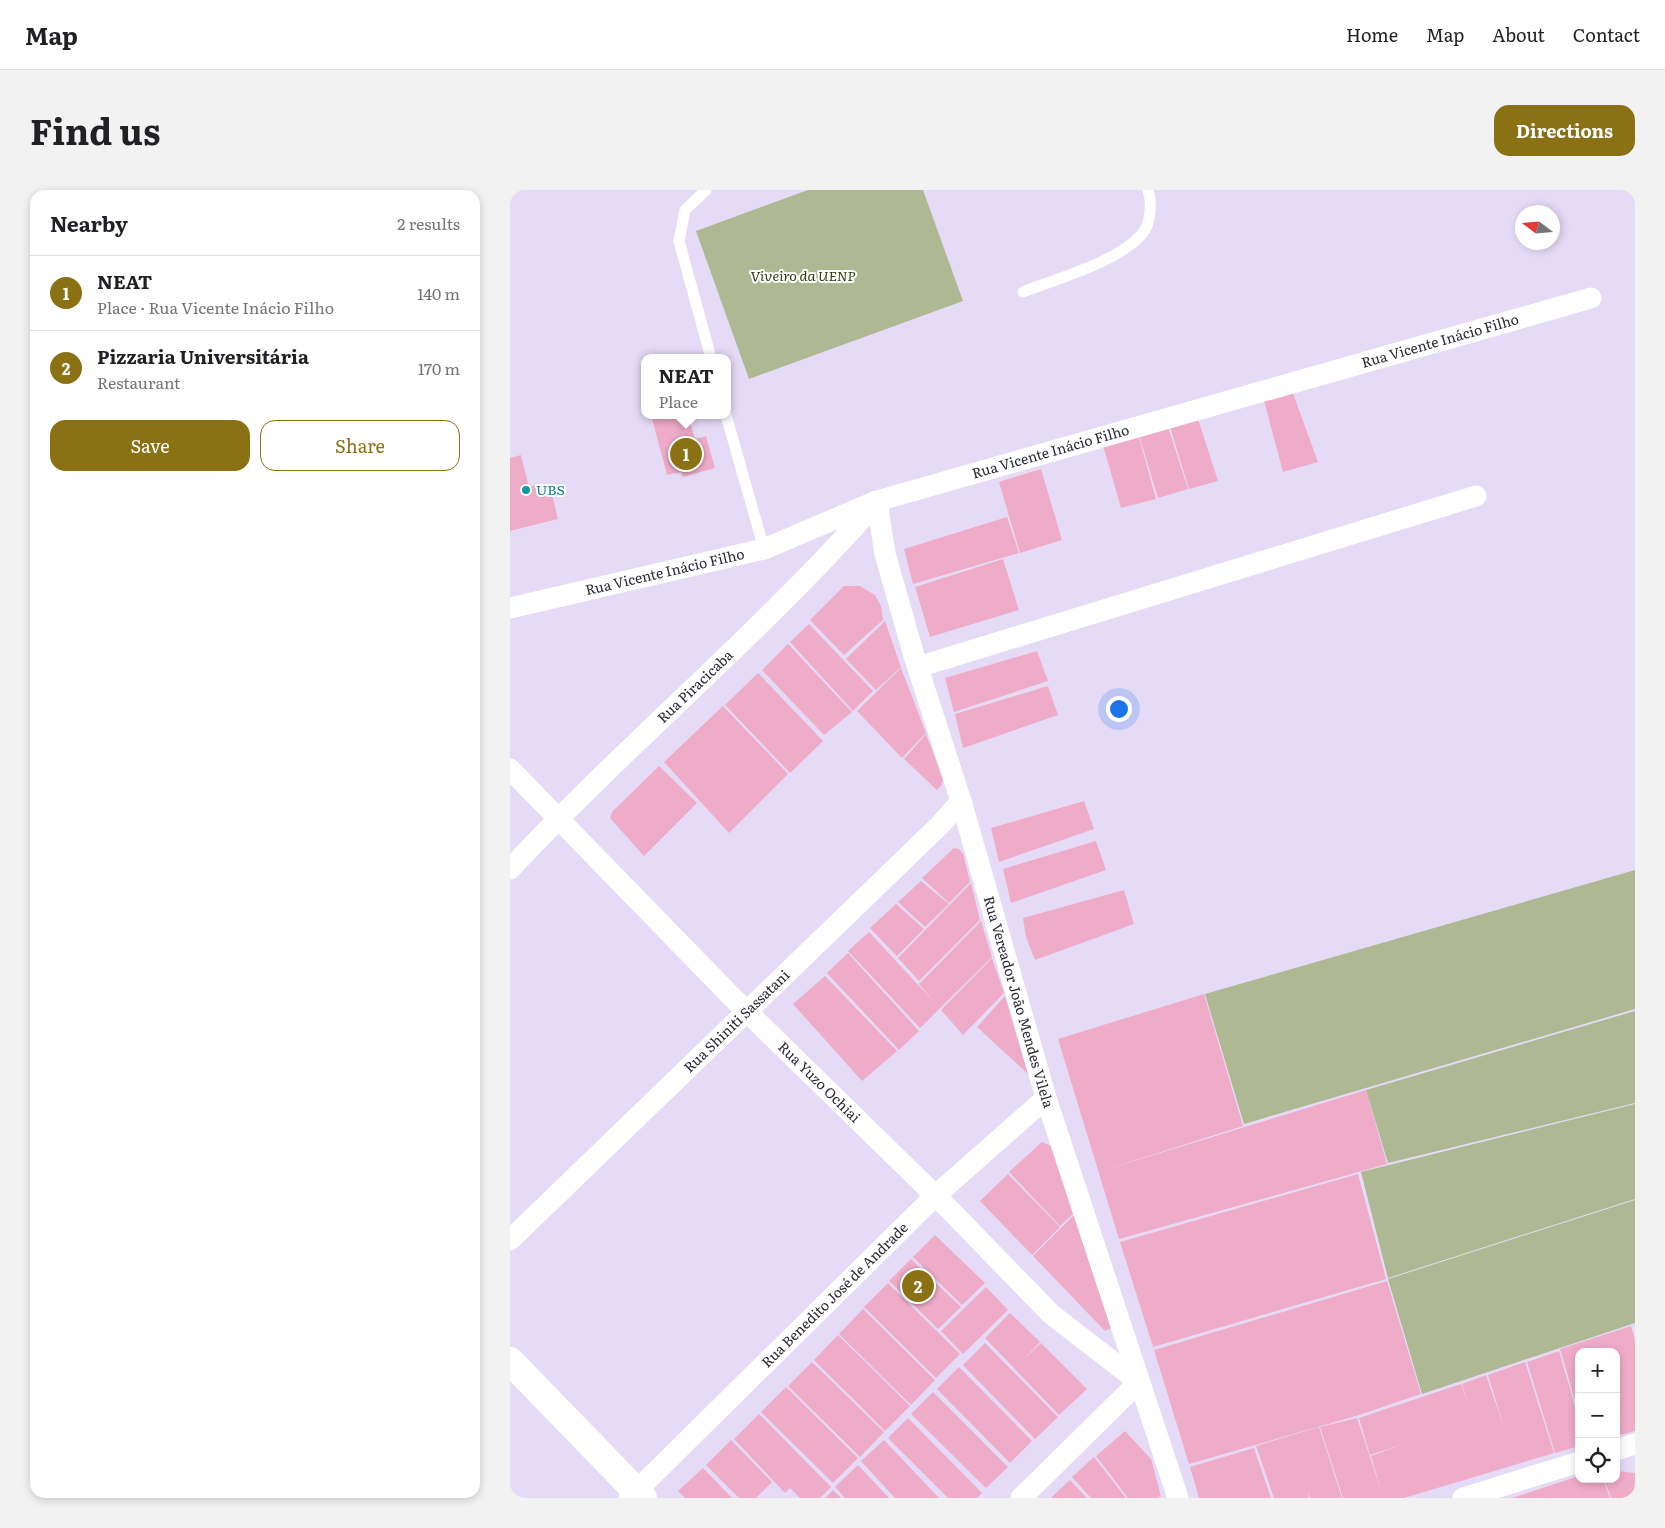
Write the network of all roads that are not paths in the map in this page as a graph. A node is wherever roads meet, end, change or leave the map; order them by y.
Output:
1 (706, 190) edge
2 (1148, 190) edge
3 (1023, 292) dead end
4 (1592, 298) dead end
5 (709, 354) edge
6 (727, 419) edge
7 (1476, 496) dead end
8 (1433, 500) dead end
9 (877, 501) junction
10 (764, 549) junction
11 (510, 608) edge
12 (917, 663) junction
13 (510, 769) edge
14 (961, 801) junction
15 (558, 818) junction
16 (510, 869) edge
17 (747, 1010) junction
18 (1046, 1098) junction
19 (935, 1196) junction
20 (510, 1240) edge
21 (510, 1361) edge
22 (1139, 1382) junction
23 (1635, 1444) edge
24 (1620, 1449) edge
25 (1575, 1463) edge
26 (636, 1496) edge
27 (1022, 1498) edge
28 (1178, 1498) edge
29 (1463, 1498) edge

1 - 5 lane
2 - 3 lane
4 - 9 street, Rua Vicente Inácio Filho
6 - 10 lane
7 - 12 street
8 - 12 street
9 - 10 street, Rua Vicente Inácio Filho
9 - 12 street, Rua Vereador João Mendes Vilela
9 - 15 street, Rua Piracicaba
10 - 11 street, Rua Vicente Inácio Filho
12 - 14 street, Rua Vereador João Mendes Vilela
13 - 15 street, Rua Yuzo Ochiai
14 - 17 street, Rua Shiniti Sassatani
14 - 18 street, Rua Vereador João Mendes Vilela
15 - 16 street, Rua Piracicaba
15 - 17 street, Rua Yuzo Ochiai
17 - 19 street, Rua Yuzo Ochiai
17 - 20 street, Rua Shiniti Sassatani
18 - 19 street, Rua Benedito José de Andrade
18 - 22 street, Rua Vereador João Mendes Vilela
19 - 22 street, Rua Yuzo Ochiai
19 - 26 street, Rua Benedito José de Andrade
21 - 26 street
22 - 27 street
22 - 28 street, Rua Vereador João Mendes Vilela
23 - 24 street
25 - 29 street

